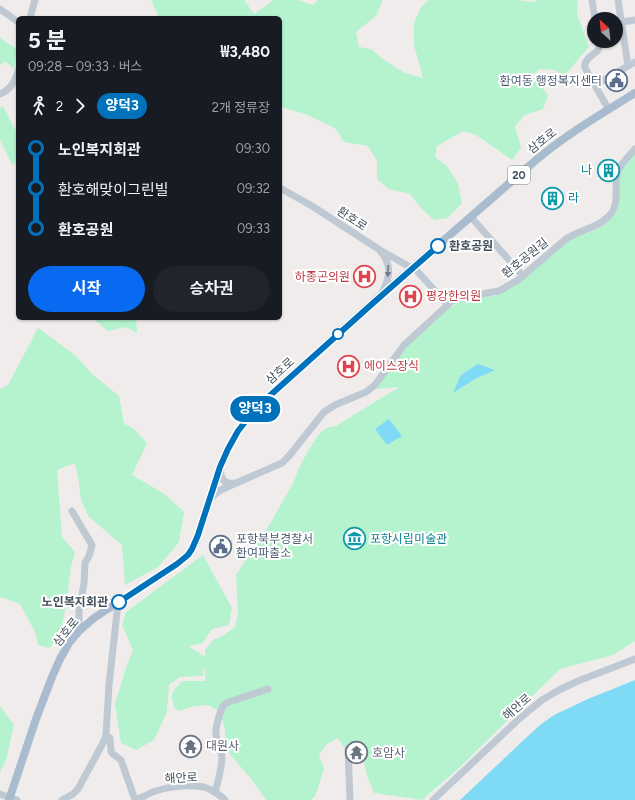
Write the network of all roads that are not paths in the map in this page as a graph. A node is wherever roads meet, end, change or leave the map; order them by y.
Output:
1 (35, 0) edge
2 (592, 0) edge
3 (618, 0) edge
4 (0, 9) edge
5 (594, 12) edge
6 (619, 12) edge
7 (31, 16) edge
8 (635, 20) edge
9 (16, 21) edge
10 (623, 22) edge
11 (623, 42) edge
12 (598, 48) edge
13 (635, 62) edge
14 (628, 66) junction
15 (16, 77) edge
16 (595, 85) junction
17 (635, 93) edge
18 (0, 94) edge
19 (609, 110) junction
20 (635, 149) edge
21 (282, 189) edge
22 (471, 217) junction
23 (380, 250) junction
24 (413, 268) junction
25 (523, 276) junction
26 (382, 294) junction
27 (448, 305) junction
28 (220, 467) junction
29 (235, 483) junction
30 (210, 499) junction
31 (72, 512) dead end
32 (118, 602) junction
33 (80, 631) junction
34 (635, 659) edge
35 (268, 689) dead end
36 (106, 735) junction
37 (348, 749) dead end
38 (215, 792) junction
39 (0, 794) edge
40 (12, 799) edge
41 (62, 800) edge
42 (136, 800) edge
43 (225, 800) edge
44 (350, 800) edge
45 (433, 800) edge

1 - 7 street
2 - 5 street
3 - 6 street
4 - 9 street
8 - 10 street
11 - 14 street
12 - 16 street
13 - 14 street
14 - 16 street
15 - 18 street
16 - 19 street
17 - 19 main road, 삼호로 / 20
19 - 22 main road, 삼호로 / 20
20 - 25 street, 환호공원길
21 - 23 street, 환호로
22 - 24 main road, 삼호로 / 20
22 - 25 street
23 - 24 street, 환호로
23 -> 26 street
24 - 26 main road, 삼호로 / 20
24 - 27 street, 환호로
25 - 27 street, 환호공원길
26 - 28 main road, 삼호로 / 20
27 - 29 street, 환호공원길
28 - 29 street
28 - 30 main road, 삼호로 / 20
29 - 30 street, 환호공원길
30 - 32 main road, 삼호로 / 20
31 - 33 street
32 - 33 main road, 삼호로 / 20
32 - 36 street
33 - 40 main road, 삼호로 / 20
34 - 45 street, 해안로
35 - 38 street
36 - 41 street
36 - 42 street
37 - 44 street
38 - 42 street, 해안로
38 - 43 street, 해안로
39 - 40 street

